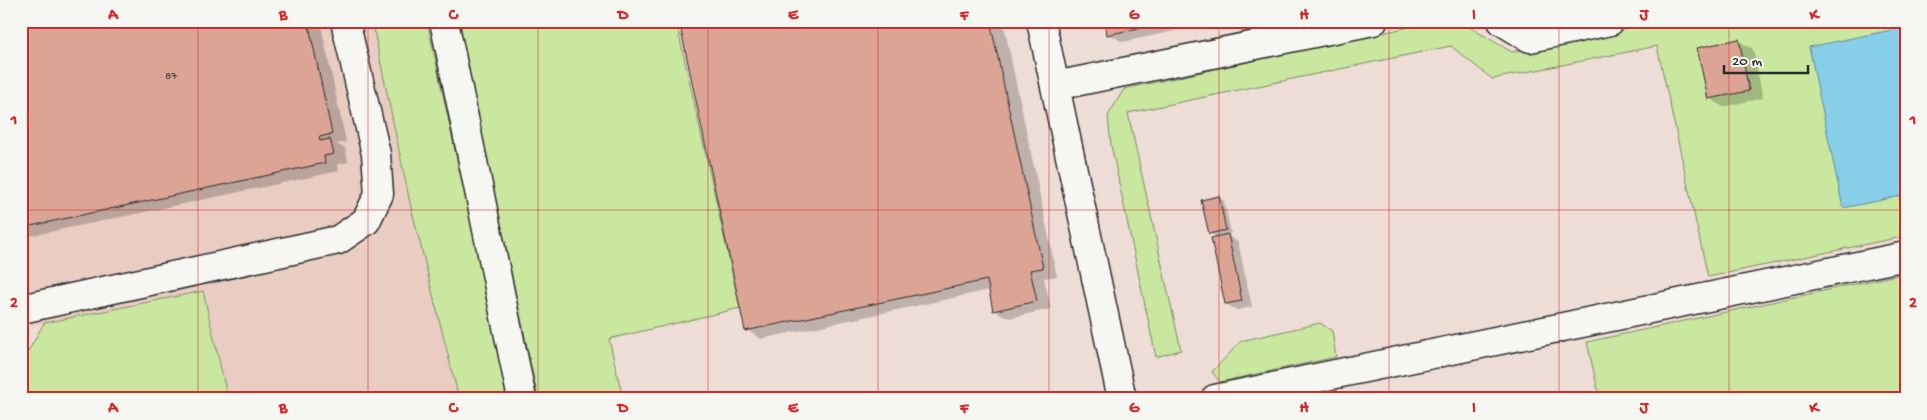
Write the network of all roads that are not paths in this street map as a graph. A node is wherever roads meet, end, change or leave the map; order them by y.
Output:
1 (345, 21) edge
2 (444, 21) edge
3 (1041, 21) edge
4 (1373, 21) edge
5 (1502, 21) edge
6 (1610, 21) edge
7 (1055, 86) junction
8 (1906, 256) edge
9 (21, 309) edge
10 (522, 399) edge
11 (1122, 399) edge
12 (1215, 399) edge

1 - 9 lane
2 - 10 lane
3 - 7 lane
4 - 7 lane
5 - 6 lane
7 - 11 lane
8 - 12 lane

